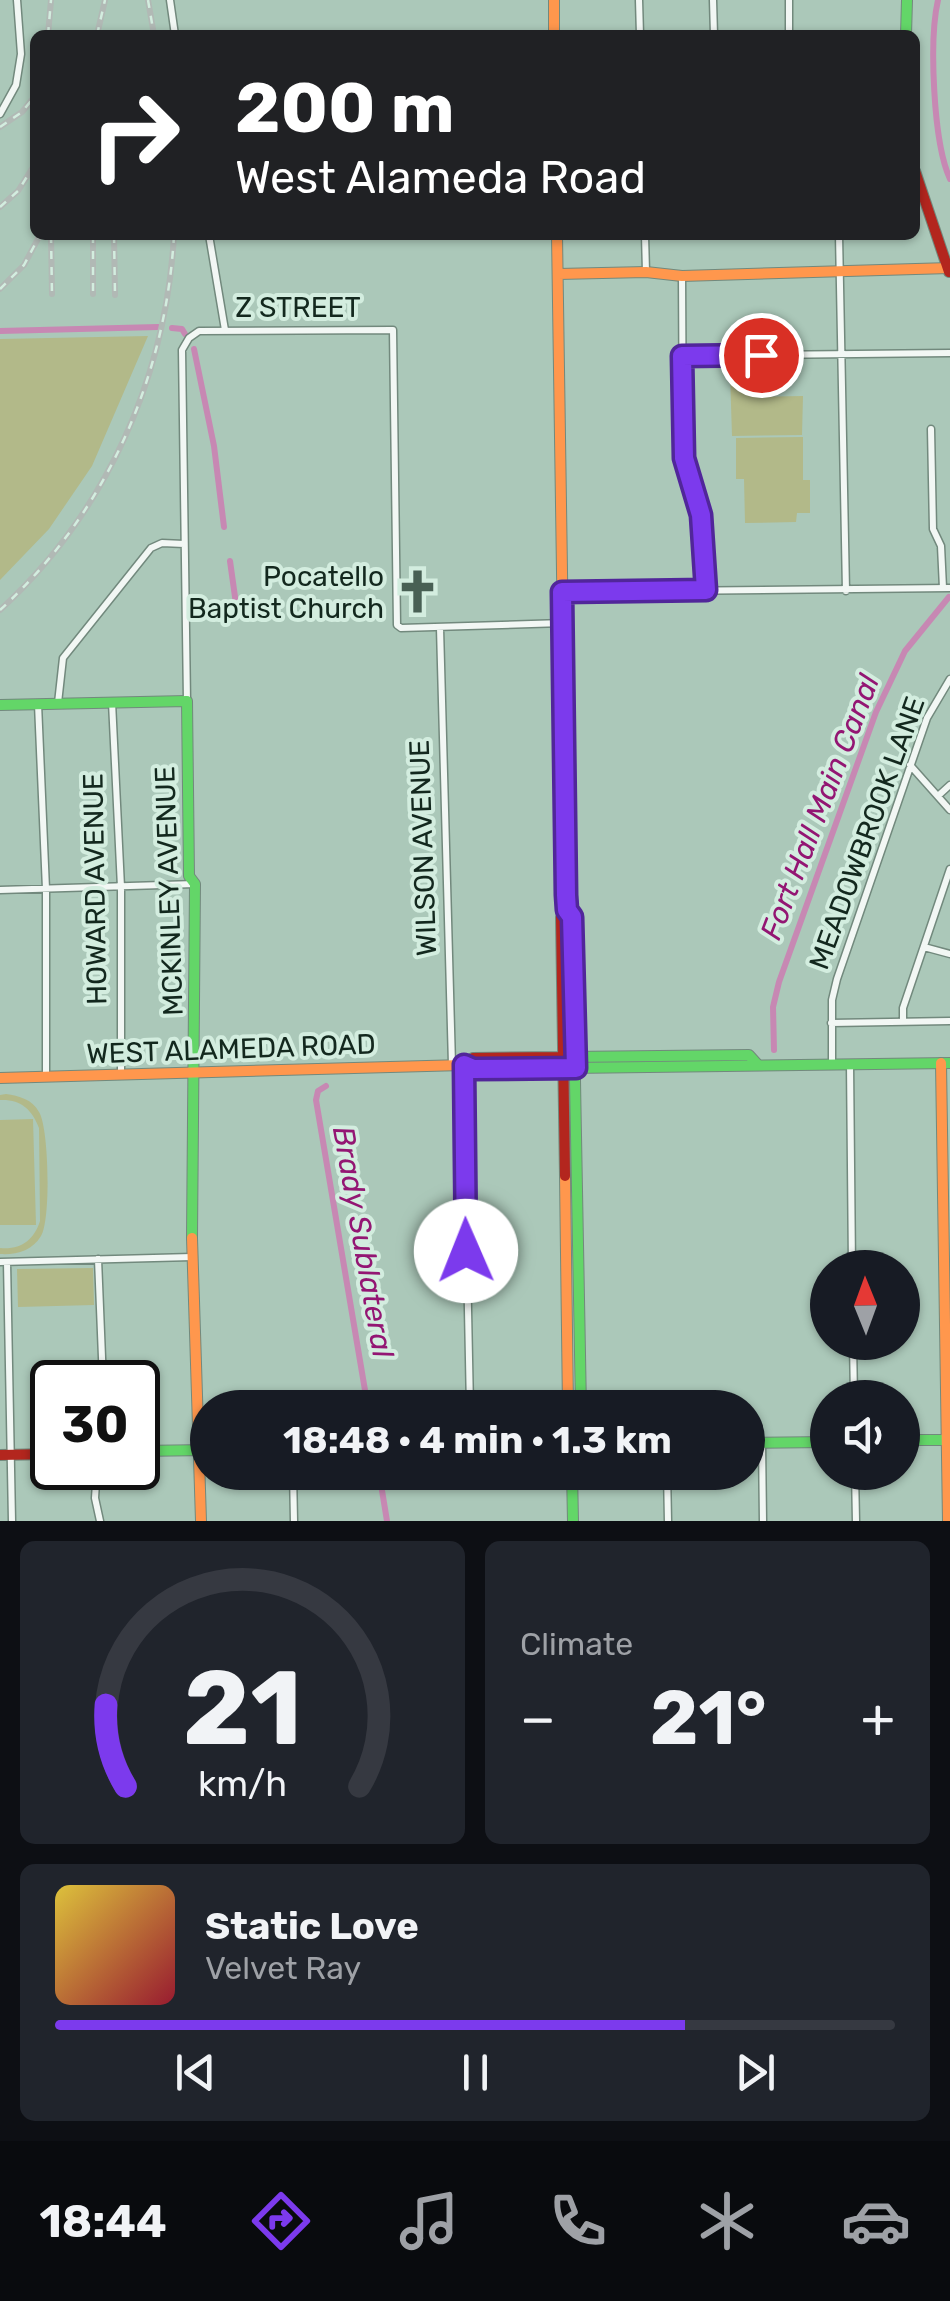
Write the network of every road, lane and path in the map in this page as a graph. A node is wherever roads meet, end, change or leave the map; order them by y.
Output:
1 (18, 0) edge
2 (170, 0) edge
3 (554, 0) edge
4 (638, 0) edge
5 (713, 0) edge
6 (788, 0) edge
7 (907, 0) edge
8 (175, 30) edge
9 (554, 30) edge
10 (640, 30) edge
11 (714, 30) edge
12 (789, 30) edge
13 (906, 30) edge
14 (0, 114) edge
15 (920, 184) edge
16 (210, 240) edge
17 (558, 240) edge
18 (645, 240) edge
19 (839, 240) edge
20 (950, 271) edge
21 (646, 272) junction
22 (840, 272) junction
23 (558, 274) junction
24 (682, 276) junction
25 (203, 330) joint
26 (225, 330) junction
27 (950, 353) edge
28 (840, 354) junction
29 (682, 356) junction
30 (931, 429) dead end
31 (184, 544) junction
32 (946, 588) edge
33 (706, 590) junction
34 (846, 591) junction
35 (562, 592) junction
36 (562, 623) junction
37 (440, 628) junction
38 (950, 680) edge
39 (187, 700) junction
40 (112, 702) junction
41 (58, 703) junction
42 (38, 704) junction
43 (0, 706) edge
44 (910, 765) junction
45 (950, 786) edge
46 (940, 795) junction
47 (950, 810) edge
48 (950, 869) edge
49 (195, 884) junction
50 (120, 886) junction
51 (46, 889) junction
52 (0, 890) edge
53 (924, 947) junction
54 (950, 954) edge
55 (903, 1021) junction
56 (950, 1021) edge
57 (831, 1023) junction
58 (569, 1062) junction
59 (945, 1063) edge
60 (832, 1064) junction
61 (850, 1064) junction
62 (458, 1065) junction
63 (195, 1074) junction
64 (120, 1075) junction
65 (46, 1077) junction
66 (0, 1078) edge
67 (852, 1250) edge
68 (192, 1257) junction
69 (98, 1259) junction
70 (3, 1262) edge
71 (102, 1360) edge
72 (200, 1390) edge
73 (469, 1390) edge
74 (568, 1390) edge
75 (580, 1390) edge
76 (920, 1440) edge
77 (948, 1440) edge
78 (810, 1442) edge
79 (765, 1443) edge
80 (190, 1450) edge
81 (160, 1451) edge
82 (30, 1454) edge
83 (5, 1455) edge
84 (96, 1490) edge
85 (202, 1490) edge
86 (293, 1490) edge
87 (572, 1490) edge
88 (667, 1490) edge
89 (763, 1490) edge
90 (855, 1490) edge
91 (12, 1521) edge
92 (100, 1521) edge
93 (201, 1521) edge
94 (294, 1521) edge
95 (573, 1521) edge
96 (668, 1521) edge
97 (763, 1521) edge
98 (856, 1521) edge
99 (948, 1521) edge

1 - 14 street
2 - 8 street
3 - 9 main road
4 - 10 street
5 - 11 street
6 - 12 street
7 - 13 main road
15 - 20 main road
16 - 26 street
17 - 23 main road
18 - 21 street
19 - 22 street
20 - 22 main road
21 - 23 main road
21 - 24 main road
22 - 24 main road
22 - 28 street
23 - 35 main road
24 - 29 street
25 - 26 street, Z STREET
25 - 31 street, MCKINLEY AVENUE
26 - 37 street, Z STREET
27 - 28 street
28 - 29 street
28 - 34 street
29 - 33 street
30 - 32 street
31 - 39 street, MCKINLEY AVENUE
31 - 41 street
32 - 34 street
33 - 34 street
33 - 35 street
35 - 36 main road
36 - 37 street
36 - 58 main road
37 - 62 street, WILSON AVENUE
38 - 44 street, MEADOWBROOK LANE
39 - 40 main road
39 - 49 main road, MCKINLEY AVENUE
40 - 41 main road
40 - 50 street, HOWARD AVENUE
41 - 42 main road
42 - 43 main road
42 - 51 street
44 - 46 street
44 - 57 street, MEADOWBROOK LANE
45 - 46 street
46 - 47 street
48 - 53 street
49 - 50 street
49 - 63 main road, MCKINLEY AVENUE
50 - 51 street
50 - 64 street, HOWARD AVENUE
51 - 52 street
51 - 65 street
53 - 54 street
53 - 55 street
55 - 56 street
55 - 57 street
57 - 60 street, MEADOWBROOK LANE
58 - 60 main road, WEST ALAMEDA ROAD
58 - 62 main road, WEST ALAMEDA ROAD
58 - 74 main road
58 - 75 main road
59 - 61 main road, WEST ALAMEDA ROAD
59 - 77 main road
60 - 61 main road, WEST ALAMEDA ROAD
61 - 67 street
62 - 63 main road, WEST ALAMEDA ROAD
62 - 73 street, WILSON AVENUE
63 - 64 main road, WEST ALAMEDA ROAD
63 - 68 main road, MCKINLEY AVENUE
64 - 65 main road, WEST ALAMEDA ROAD
65 - 66 main road, WEST ALAMEDA ROAD
68 - 69 street
68 - 72 main road, MCKINLEY AVENUE
69 - 70 street
69 - 71 street
70 - 83 street
76 - 77 main road
77 - 99 main road
78 - 79 main road
80 - 81 main road
82 - 83 main road
83 - 91 street
84 - 92 street
85 - 93 main road, MCKINLEY AVENUE
86 - 94 street
87 - 95 main road
88 - 96 street
89 - 97 street
90 - 98 street

